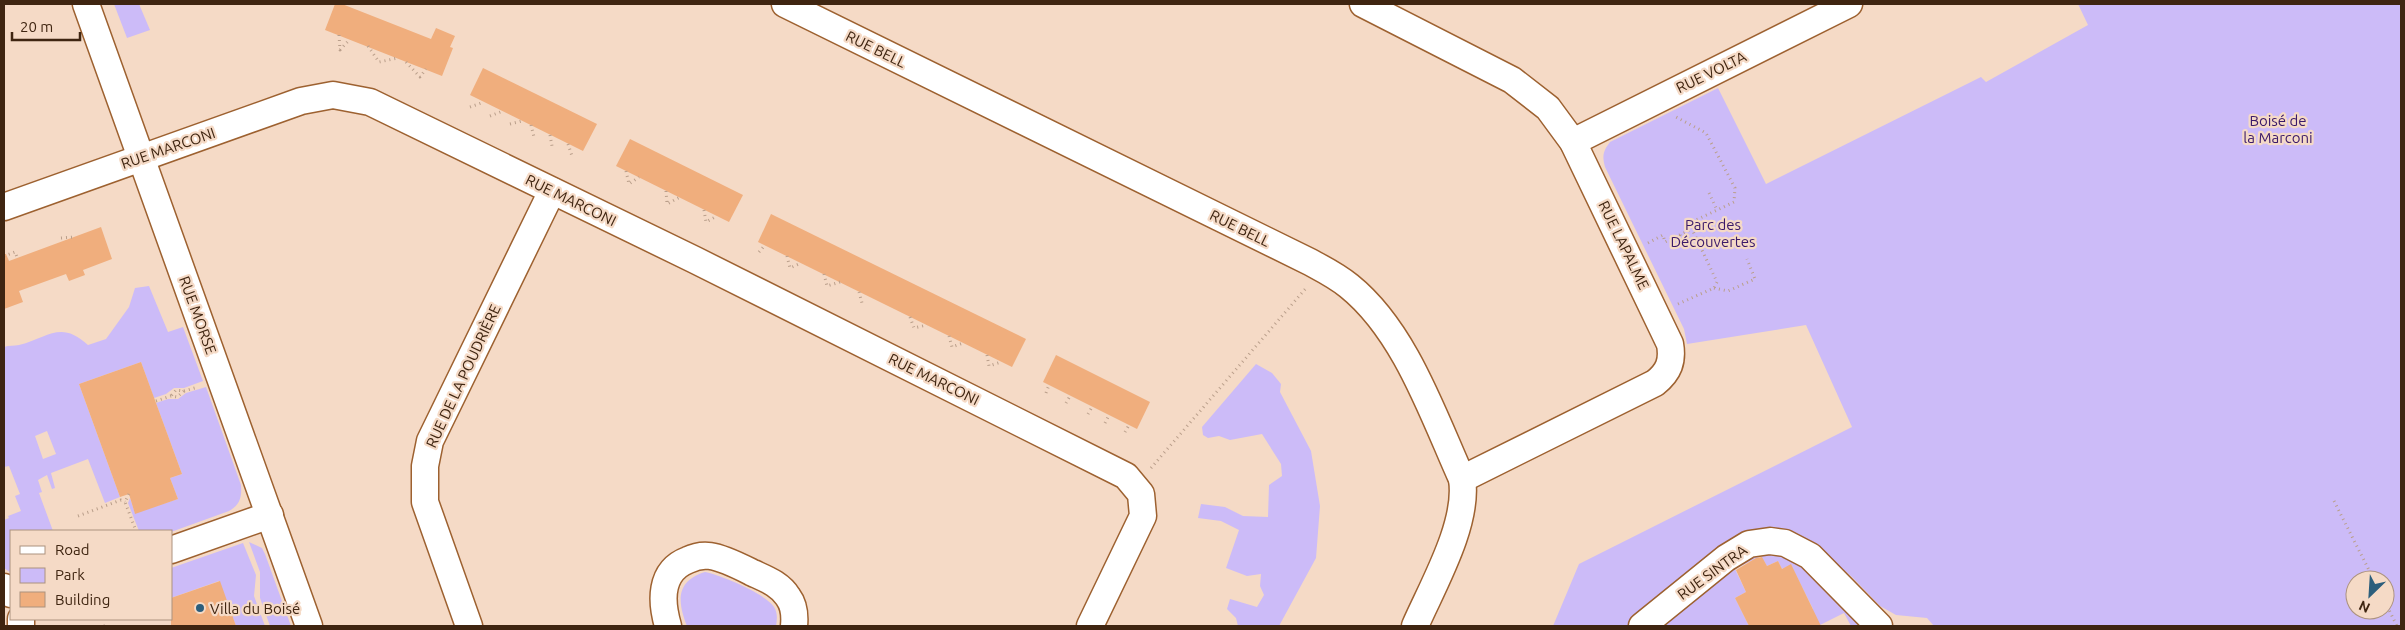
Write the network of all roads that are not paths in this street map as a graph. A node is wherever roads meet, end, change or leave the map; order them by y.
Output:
1 (86, 4) edge
2 (785, 4) edge
3 (1363, 4) edge
4 (1849, 4) edge
5 (1573, 142) junction
6 (142, 157) junction
7 (552, 191) junction
8 (4, 207) edge
9 (1462, 479) junction
10 (270, 515) junction
11 (172, 550) edge
12 (310, 626) edge
13 (469, 626) edge
14 (668, 626) edge
15 (794, 626) edge
16 (1090, 626) edge
17 (1415, 626) edge
18 (1642, 626) edge
19 (1879, 626) edge

1 - 6 street, RUE MORSE
2 - 9 street, RUE BELL
3 - 5 street, RUE LAPALME
4 - 5 street, RUE VOLTA
5 - 9 street, RUE LAPALME
6 - 7 street, RUE MARCONI
6 - 8 street, RUE MARCONI
6 - 10 street, RUE MORSE
7 - 13 street, RUE DE LA POUDRIÈRE
7 - 16 street, RUE MARCONI
9 - 17 street, RUE BELL
10 - 11 street
10 - 12 street, RUE MORSE
14 - 15 street
18 - 19 street, RUE SINTRA

